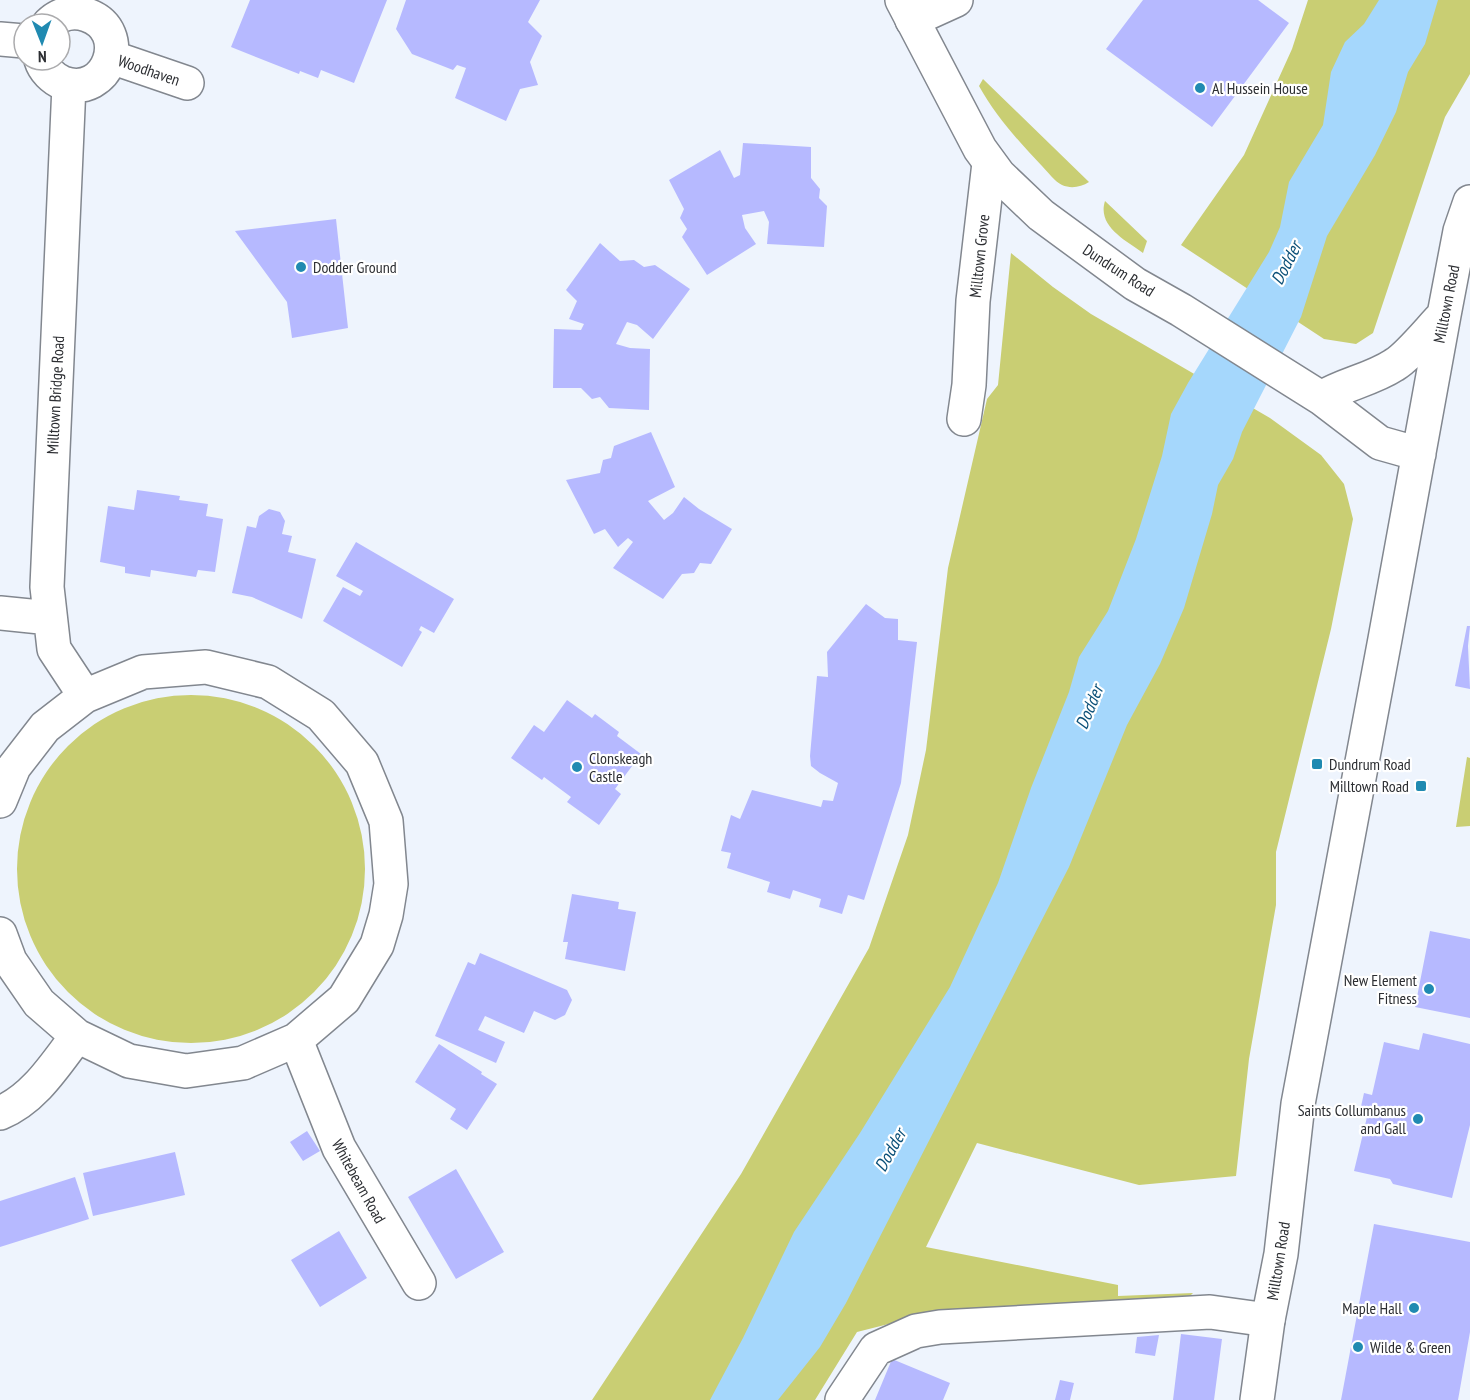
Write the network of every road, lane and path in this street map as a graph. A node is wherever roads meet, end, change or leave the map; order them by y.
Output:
1 (956, 0) edge
2 (105, 10) edge
3 (907, 10) edge
4 (72, 12) edge
5 (111, 57) junction
6 (48, 72) edge
7 (187, 83) dead end
8 (69, 85) junction
9 (989, 163) junction
10 (1470, 202) edge
11 (1444, 315) junction
12 (1321, 398) junction
13 (964, 419) dead end
14 (1419, 453) junction
15 (0, 613) edge
16 (50, 618) junction
17 (85, 696) junction
18 (0, 801) edge
19 (0, 934) edge
20 (77, 1036) junction
21 (296, 1040) junction
22 (0, 1113) edge
23 (419, 1283) dead end
24 (1268, 1320) junction
25 (842, 1400) edge
26 (1257, 1400) edge

1 - 3 street
2 - 4 street
2 - 5 street
3 - 9 street, Dundrum Road
5 - 7 street, Woodhaven
5 - 8 street
6 - 8 street
8 - 16 street, Milltown Bridge Road
9 - 12 street, Dundrum Road
9 - 13 street, Milltown Grove
10 - 11 street, Milltown Road
11 - 12 street
11 - 14 street, Milltown Road
12 - 14 street, Dundrum Road
14 - 24 street, Milltown Road
15 - 16 street
16 - 17 street, Milltown Bridge Road
17 - 18 street
17 - 21 street
19 - 20 street
20 - 21 street
20 - 22 street
21 - 23 street, Whitebeam Road
24 - 25 street
24 - 26 street, Milltown Road

